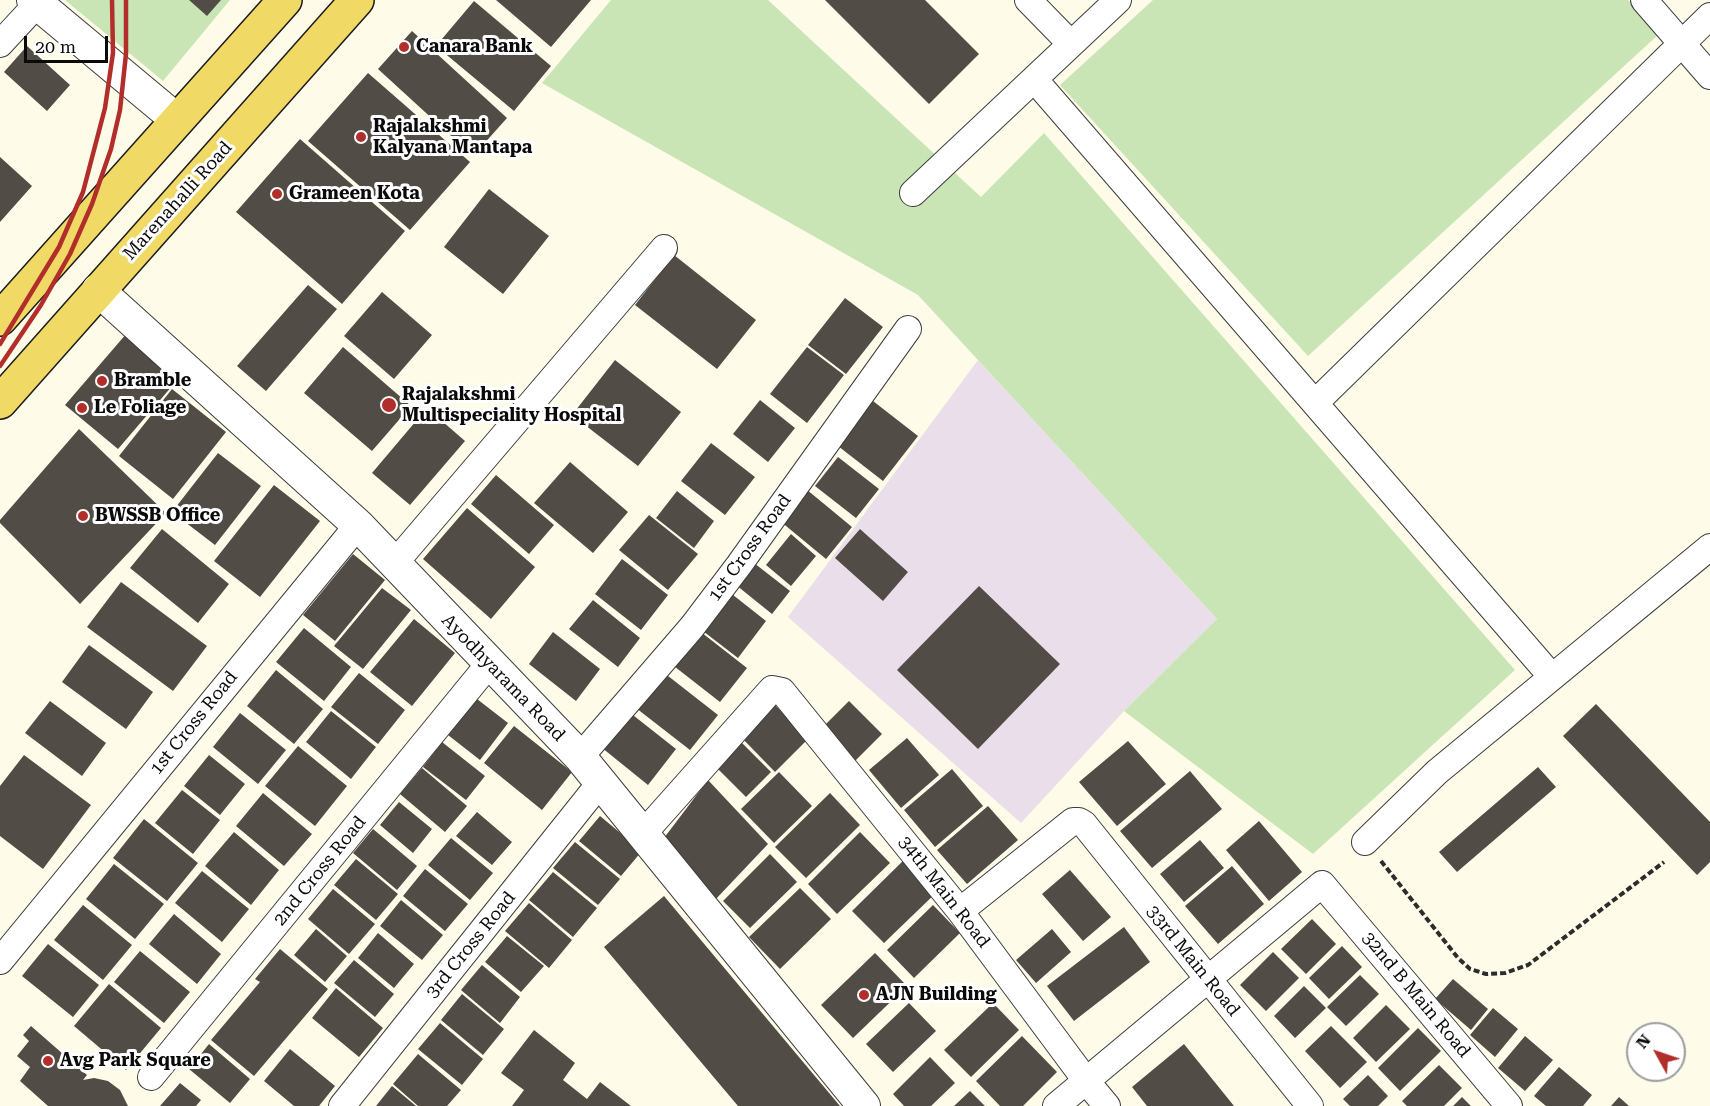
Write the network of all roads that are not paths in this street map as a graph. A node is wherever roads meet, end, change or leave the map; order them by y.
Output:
1 (285, 0) edge
2 (357, 0) edge
3 (1028, 0) edge
4 (1118, 0) edge
5 (1644, 0) edge
6 (35, 2) edge
7 (1710, 16) edge
8 (1681, 43) junction
9 (0, 44) edge
10 (1071, 44) junction
11 (1710, 76) edge
12 (1034, 79) junction
13 (177, 120) junction
14 (913, 193) dead end
15 (664, 248) dead end
16 (98, 290) junction
17 (0, 320) edge
18 (908, 329) dead end
19 (0, 402) edge
20 (1315, 404) junction
21 (358, 525) junction
22 (1710, 548) edge
23 (394, 564) junction
24 (489, 664) junction
25 (1552, 677) junction
26 (580, 758) junction
27 (600, 783) junction
28 (642, 835) junction
29 (1365, 842) road end
30 (960, 911) junction
31 (0, 961) edge
32 (1207, 980) junction
33 (151, 1077) dead end
34 (1087, 1082) junction
35 (342, 1106) edge
36 (864, 1106) edge
37 (1056, 1106) edge
38 (1107, 1106) edge
39 (1310, 1106) edge
40 (1509, 1106) edge

1 - 13 main road
2 - 16 main road, Marenahalli Road
3 - 10 street
4 - 10 street
5 - 8 street
6 - 9 street
6 - 13 street
7 - 8 street
8 - 11 street
8 - 20 street
10 - 12 street
12 - 14 street
12 - 20 street
13 - 17 main road
15 - 23 street
16 - 19 main road, Marenahalli Road
16 - 21 street, Ayodhyarama Road
18 - 26 street, 1st Cross Road
20 - 25 street
21 - 23 street, Ayodhyarama Road
21 - 31 street, 1st Cross Road
22 - 25 street
23 - 24 street, Ayodhyarama Road
24 - 26 street, Ayodhyarama Road
24 - 33 street, 2nd Cross Road
25 - 29 street
26 - 27 street, Ayodhyarama Road
27 - 28 street, Ayodhyarama Road
27 - 35 street, 3rd Cross Road
28 - 30 street, 34th Main Road
28 - 36 street, Ayodhyarama Road
30 - 32 street, 33rd Main Road
30 - 34 street, 34th Main Road
32 - 34 street
32 - 39 street, 33rd Main Road
32 - 40 street, 32nd B Main Road
34 - 37 street
34 - 38 street, 34th Main Road

